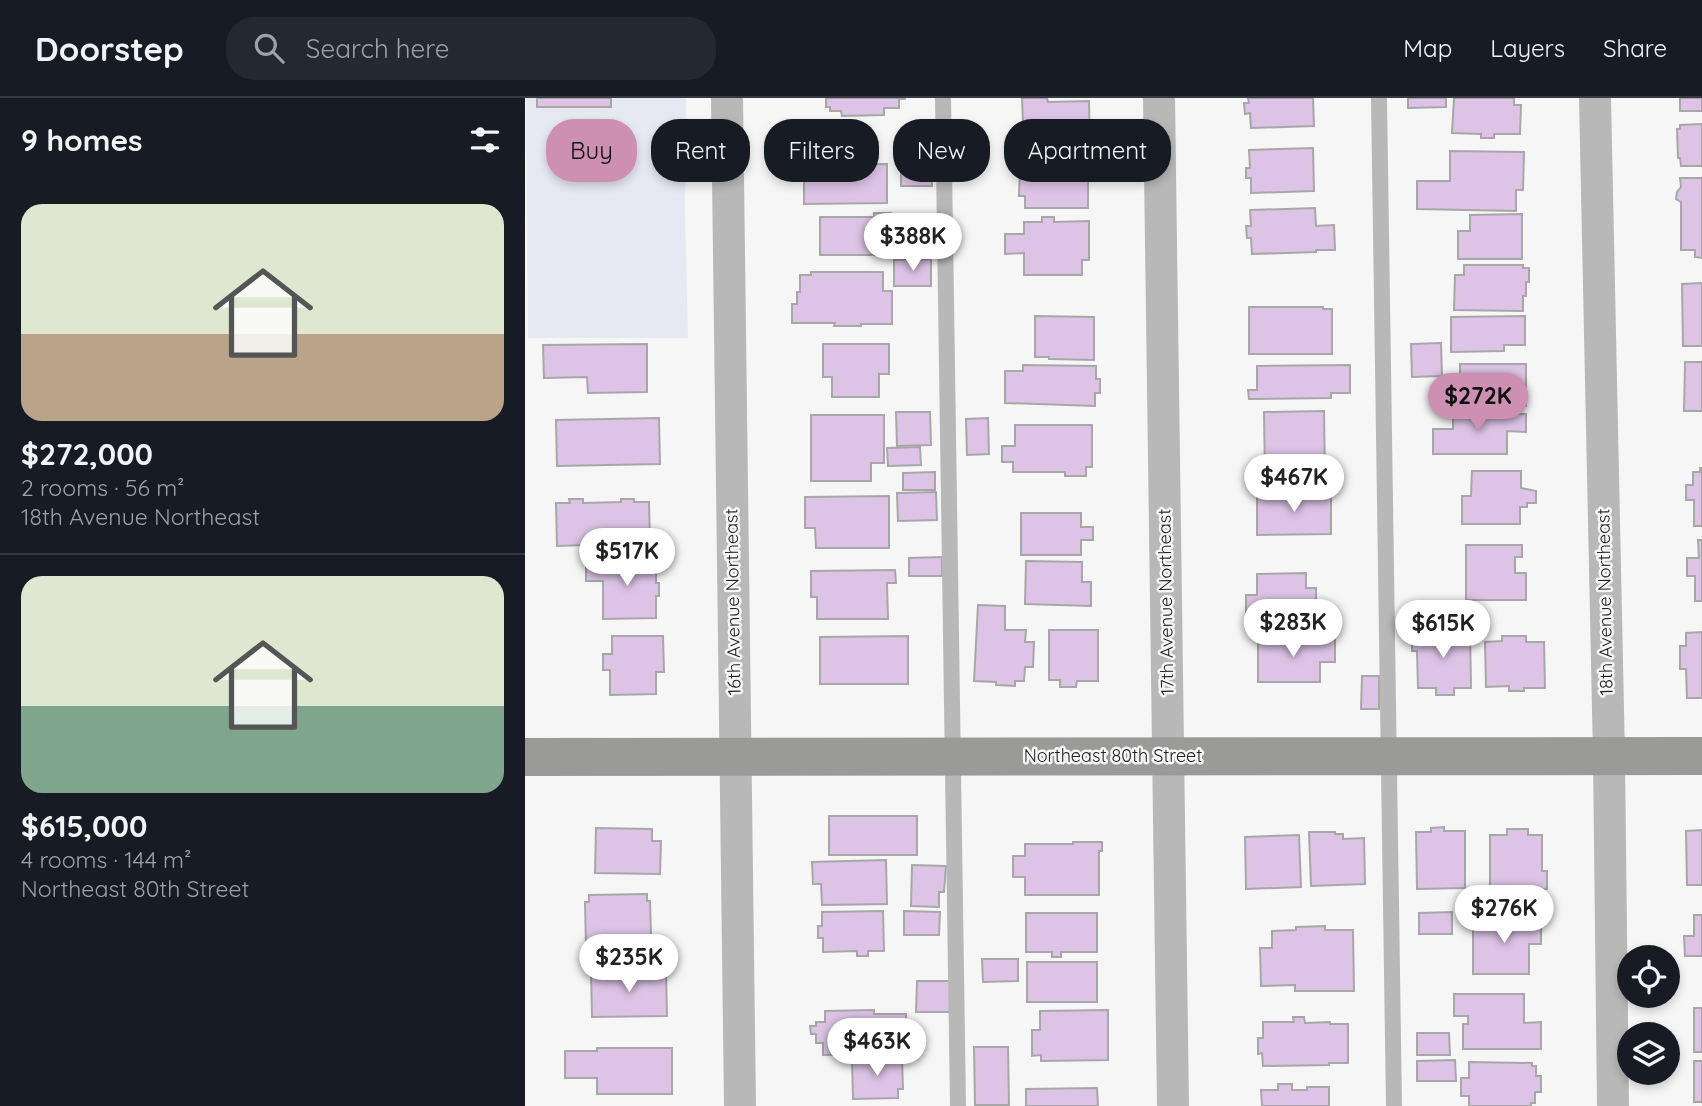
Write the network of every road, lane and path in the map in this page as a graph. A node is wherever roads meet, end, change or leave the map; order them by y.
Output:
1 (727, 98) edge
2 (943, 98) edge
3 (1159, 98) edge
4 (1379, 98) edge
5 (1595, 98) edge
6 (735, 756) junction
7 (952, 756) junction
8 (1168, 756) junction
9 (1389, 756) junction
10 (1609, 756) junction
11 (1702, 756) edge
12 (525, 757) edge
13 (740, 1106) edge
14 (958, 1106) edge
15 (1173, 1106) edge
16 (1394, 1106) edge
17 (1613, 1106) edge

1 - 6 street, 16th Avenue Northeast
2 - 7 lane
3 - 8 street, 17th Avenue Northeast
4 - 9 lane
5 - 10 street, 18th Avenue Northeast
6 - 7 street, Northeast 80th Street
6 - 12 street, Northeast 80th Street
6 - 13 street, 16th Avenue Northeast
7 - 8 street, Northeast 80th Street
7 - 14 lane
8 - 9 street, Northeast 80th Street
8 - 15 street, 17th Avenue Northeast
9 - 10 street, Northeast 80th Street
9 - 16 lane
10 - 11 street, Northeast 80th Street
10 - 17 street, 18th Avenue Northeast

